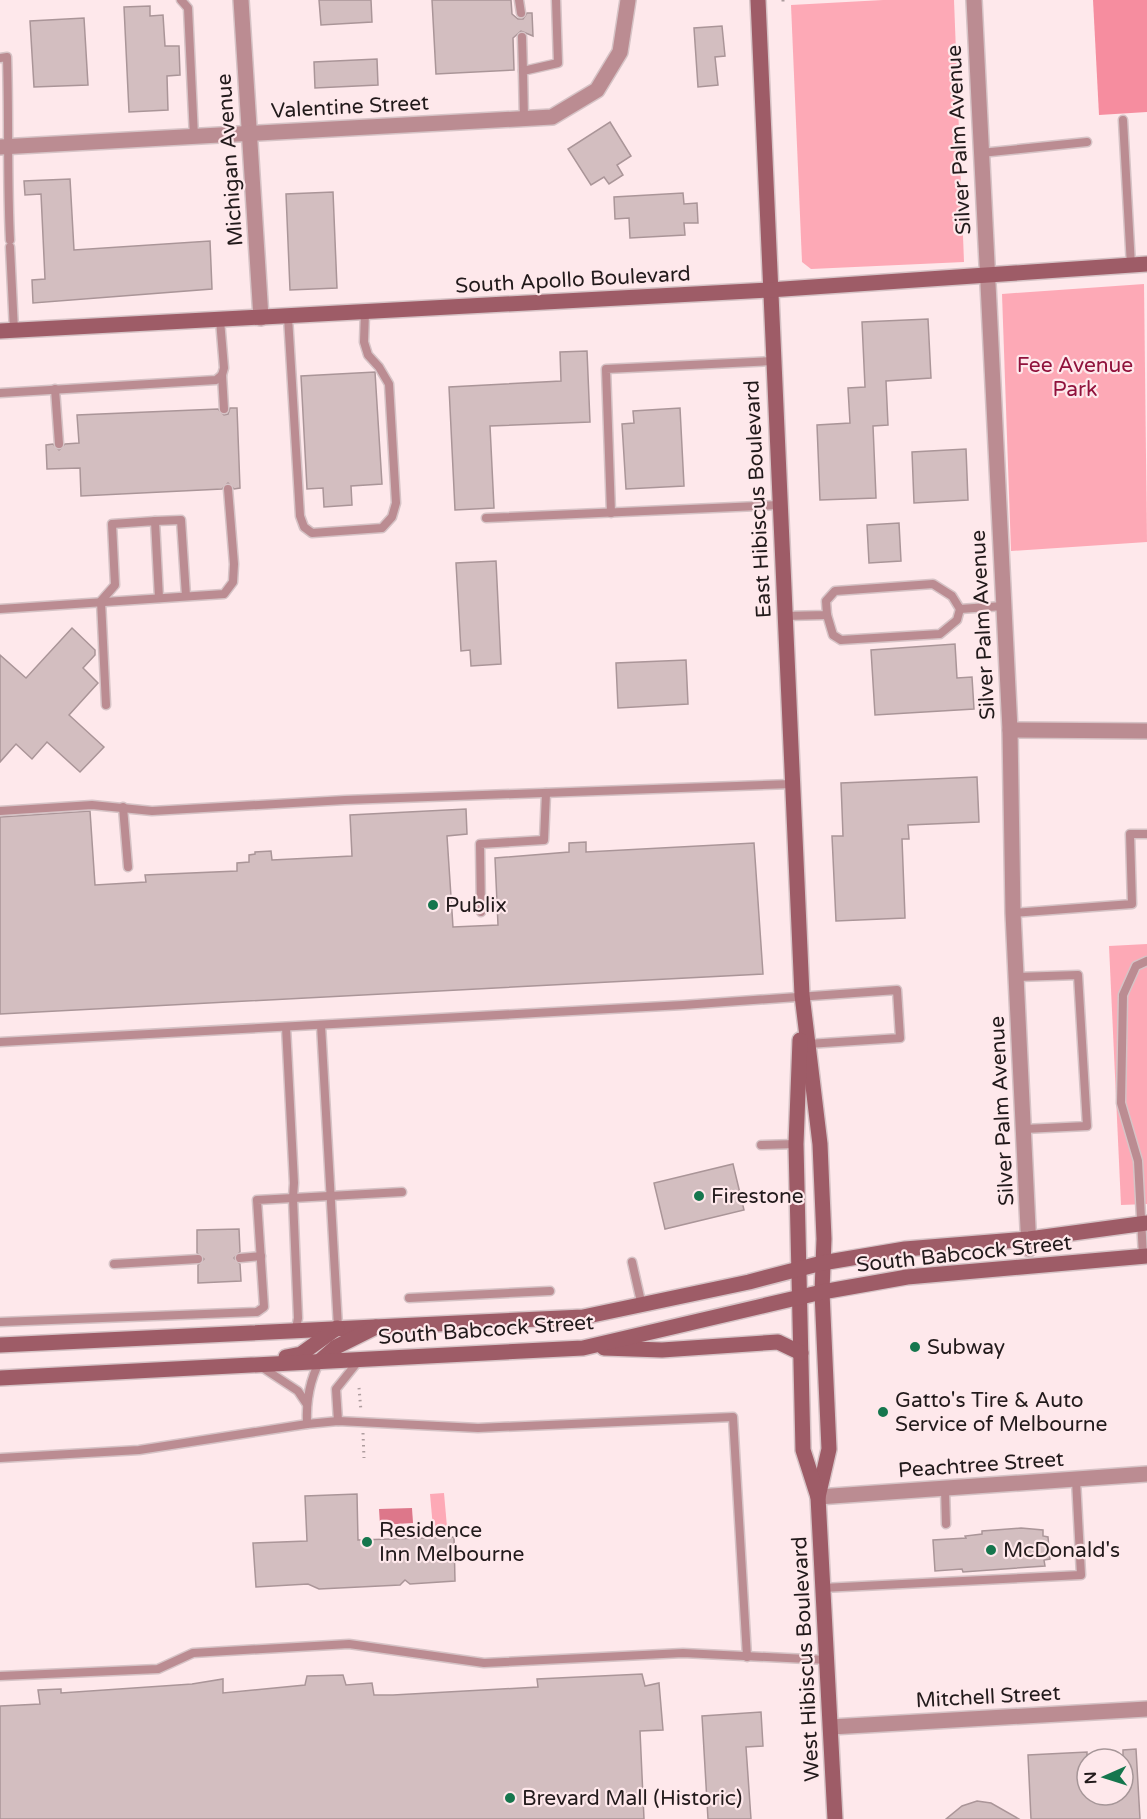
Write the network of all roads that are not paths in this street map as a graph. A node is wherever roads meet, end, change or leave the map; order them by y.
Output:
1 (181, 0) edge
2 (241, 0) edge
3 (519, 0) edge
4 (555, 0) edge
5 (628, 0) edge
6 (758, 0) edge
7 (974, 0) edge
8 (521, 14) dead end
9 (522, 37) dead end
10 (0, 58) edge
11 (522, 71) junction
12 (524, 118) junction
13 (1123, 120) dead end
14 (249, 134) junction
15 (194, 137) junction
16 (1087, 142) dead end
17 (5, 147) edge
18 (981, 153) junction
19 (1139, 265) edge
20 (987, 276) junction
21 (769, 290) junction
22 (365, 312) junction
23 (288, 317) junction
24 (261, 318) junction
25 (220, 320) junction
26 (7, 331) edge
27 (773, 361) junction
28 (222, 375) junction
29 (55, 389) junction
30 (0, 393) edge
31 (224, 409) dead end
32 (59, 444) dead end
33 (228, 489) dead end
34 (779, 505) junction
35 (611, 513) junction
36 (486, 518) dead end
37 (155, 521) junction
38 (186, 596) junction
39 (159, 598) junction
40 (100, 601) junction
41 (1003, 606) junction
42 (0, 609) edge
43 (960, 609) junction
44 (827, 615) junction
45 (784, 616) junction
46 (106, 705) dead end
47 (1010, 730) junction
48 (1147, 731) edge
49 (792, 784) junction
50 (546, 793) junction
51 (123, 807) junction
52 (0, 811) edge
53 (1147, 834) edge
54 (128, 867) dead end
55 (481, 912) dead end
56 (1013, 913) junction
57 (1147, 961) edge
58 (1016, 977) junction
59 (802, 995) junction
60 (321, 1025) junction
61 (285, 1026) junction
62 (0, 1042) edge
63 (808, 1044) junction
64 (1024, 1129) junction
65 (796, 1144) junction
66 (761, 1145) dead end
67 (402, 1192) dead end
68 (332, 1196) junction
69 (292, 1198) junction
70 (1145, 1223) edge
71 (1029, 1244) junction
72 (261, 1256) junction
73 (1145, 1256) edge
74 (240, 1258) dead end
75 (198, 1259) dead end
76 (632, 1262) dead end
77 (822, 1263) junction
78 (114, 1264) dead end
79 (799, 1270) junction
80 (550, 1291) dead end
81 (822, 1292) junction
82 (799, 1297) junction
83 (409, 1298) dead end
84 (642, 1306) junction
85 (0, 1322) edge
86 (381, 1325) junction
87 (338, 1327) junction
88 (296, 1329) junction
89 (0, 1345) edge
90 (583, 1348) junction
91 (801, 1353) junction
92 (360, 1359) junction
93 (320, 1361) junction
94 (257, 1365) junction
95 (0, 1378) edge
96 (306, 1403) junction
97 (338, 1421) junction
98 (307, 1424) junction
99 (0, 1458) edge
100 (1147, 1474) edge
101 (1076, 1480) junction
102 (945, 1489) junction
103 (818, 1497) junction
104 (946, 1524) dead end
105 (822, 1588) junction
106 (747, 1657) junction
107 (827, 1660) junction
108 (0, 1676) edge
109 (1147, 1709) edge
110 (831, 1727) junction
111 (835, 1819) edge

1 - 15 lane
2 - 14 street, Michigan Avenue
3 - 8 lane
4 - 11 lane
5 - 12 street, Valentine Street
6 - 21 street, East Hibiscus Boulevard
7 - 18 street, Silver Palm Avenue
9 - 11 lane
10 - 17 lane
11 - 12 lane
12 - 14 street, Valentine Street
13 - 19 lane
14 - 15 street, Valentine Street
14 - 24 street, Michigan Avenue
15 - 17 street, Valentine Street
16 - 18 lane
17 - 26 lane
18 - 20 street, Silver Palm Avenue
19 - 20 street, South Apollo Boulevard
20 - 21 street, South Apollo Boulevard
20 - 41 street, Silver Palm Avenue
21 - 22 street, South Apollo Boulevard
21 - 27 street, East Hibiscus Boulevard
22 - 23 street, South Apollo Boulevard
22 - 23 lane
23 - 24 street, South Apollo Boulevard
24 - 25 street, South Apollo Boulevard
25 - 26 street, South Apollo Boulevard
25 - 28 lane
27 - 34 street, East Hibiscus Boulevard
27 - 35 lane
28 - 29 lane
28 - 31 lane
29 - 30 lane
29 - 32 lane
33 - 38 lane
34 - 35 lane
34 - 45 street, East Hibiscus Boulevard
35 - 36 lane
37 - 38 lane
37 - 39 lane
37 - 40 lane
38 - 39 lane
39 - 40 lane
40 - 42 lane
40 - 46 lane
41 - 43 lane
41 - 47 street, Silver Palm Avenue
43 - 44 lane
43 - 44 lane
44 - 45 lane
45 - 49 street, East Hibiscus Boulevard
47 - 48 street
47 - 56 street, Silver Palm Avenue
49 - 50 lane
49 - 59 street, East Hibiscus Boulevard
50 - 51 lane
50 - 55 lane
51 - 52 lane
51 - 54 lane
53 - 56 lane
56 - 58 street, Silver Palm Avenue
57 - 70 lane
58 - 64 street, Silver Palm Avenue
58 - 64 lane
59 - 60 lane
59 - 63 street, East Hibiscus Boulevard
59 - 63 lane
59 - 65 street, East Hibiscus Boulevard
60 - 61 lane
60 - 68 lane
61 - 62 lane
61 - 69 lane
63 - 77 street, East Hibiscus Boulevard
64 - 71 street, Silver Palm Avenue
65 - 66 lane
65 - 79 street, East Hibiscus Boulevard
67 - 68 lane
68 - 69 lane
68 - 87 lane
69 - 72 lane
69 - 88 lane
70 - 71 street, South Babcock Street
70 - 73 lane
71 - 77 street, South Babcock Street
72 - 74 lane
72 - 85 lane
73 - 81 street, South Babcock Street
75 - 78 lane
76 - 84 lane
77 - 79 street, South Babcock Street
77 - 81 street, East Hibiscus Boulevard
79 - 82 street, East Hibiscus Boulevard
79 - 84 street, South Babcock Street
80 - 83 lane
81 - 82 street, South Babcock Street
81 - 103 street, West Hibiscus Boulevard
82 - 90 street, South Babcock Street
82 - 91 street, West Hibiscus Boulevard
84 - 86 street, South Babcock Street
86 - 87 street, South Babcock Street
86 - 93 street
87 - 88 street, South Babcock Street
87 - 94 street
88 - 89 street, South Babcock Street
90 - 91 street
90 - 92 street, South Babcock Street
91 - 103 street, West Hibiscus Boulevard
92 - 93 street, South Babcock Street
92 - 97 lane
93 - 94 street, South Babcock Street
93 - 96 lane
94 - 95 street, South Babcock Street
94 - 96 lane
96 - 98 lane
97 - 98 lane
97 - 106 lane
98 - 99 lane
100 - 101 street, Peachtree Street
101 - 102 street, Peachtree Street
101 - 105 lane
102 - 103 street, Peachtree Street
102 - 104 lane
103 - 105 street, West Hibiscus Boulevard
105 - 107 street, West Hibiscus Boulevard
106 - 107 lane
106 - 108 lane
107 - 110 street, West Hibiscus Boulevard
109 - 110 street, Mitchell Street
110 - 111 street, West Hibiscus Boulevard

